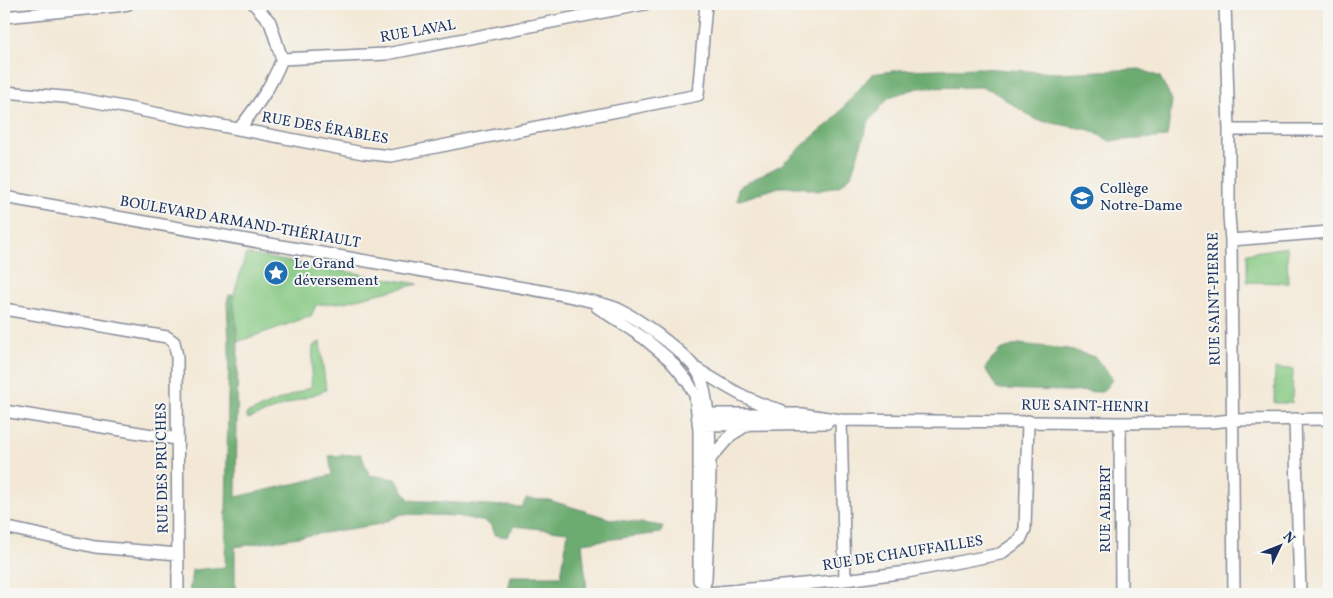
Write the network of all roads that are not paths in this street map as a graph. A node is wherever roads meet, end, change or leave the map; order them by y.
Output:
1 (128, 4) edge
2 (254, 4) edge
3 (645, 4) edge
4 (706, 4) edge
5 (1225, 4) edge
6 (4, 17) edge
7 (282, 59) junction
8 (4, 92) edge
9 (239, 129) junction
10 (1229, 130) junction
11 (1329, 130) edge
12 (4, 196) edge
13 (1329, 232) edge
14 (1231, 240) junction
15 (589, 301) junction
16 (4, 309) edge
17 (696, 369) junction
18 (4, 411) edge
19 (802, 414) junction
20 (703, 419) junction
21 (1329, 419) edge
22 (841, 420) junction
23 (1231, 420) junction
24 (1295, 420) junction
25 (1028, 421) junction
26 (1120, 423) junction
27 (749, 424) junction
28 (177, 439) junction
29 (710, 459) junction
30 (4, 526) edge
31 (178, 554) junction
32 (845, 580) junction
33 (178, 594) edge
34 (700, 594) edge
35 (1121, 594) edge
36 (1234, 594) edge
37 (1300, 594) edge

1 - 6 street
2 - 7 street
3 - 7 street, RUE LAVAL
4 - 9 street, RUE DES ÉRABLES
5 - 10 street, RUE SAINT-PIERRE
7 - 9 street
8 - 9 street, RUE DES ÉRABLES
10 - 11 street
10 - 14 street, RUE SAINT-PIERRE
12 - 15 street, BOULEVARD ARMAND-THÉRIAULT
13 - 14 street
14 - 23 street, RUE SAINT-PIERRE
15 - 17 street, BOULEVARD ARMAND-THÉRIAULT
15 - 20 street, BOULEVARD ARMAND-THÉRIAULT
16 - 28 street, RUE DES PRUCHES
17 - 19 street
17 - 20 street, BOULEVARD ARMAND-THÉRIAULT
18 - 28 street
19 - 20 street, RUE SAINT-HENRI
19 - 22 street, RUE SAINT-HENRI
20 - 27 street, RUE SAINT-HENRI
20 - 29 street, BOULEVARD ARMAND-THÉRIAULT
20 - 34 street, BOULEVARD ARMAND-THÉRIAULT
21 - 24 street, RUE SAINT-HENRI
22 - 25 street, RUE SAINT-HENRI
22 - 27 street, RUE SAINT-HENRI
22 - 32 street
23 - 24 street, RUE SAINT-HENRI
23 - 26 street, RUE SAINT-HENRI
23 - 36 street, RUE SAINT-PIERRE
24 - 37 street
25 - 26 street, RUE SAINT-HENRI
25 - 32 street, RUE DE CHAUFFAILLES
26 - 35 street, RUE ALBERT
27 - 29 street
28 - 31 street, RUE DES PRUCHES
29 - 34 street, BOULEVARD ARMAND-THÉRIAULT
30 - 31 street
31 - 33 street, RUE DES PRUCHES
32 - 34 street, RUE DE CHAUFFAILLES

